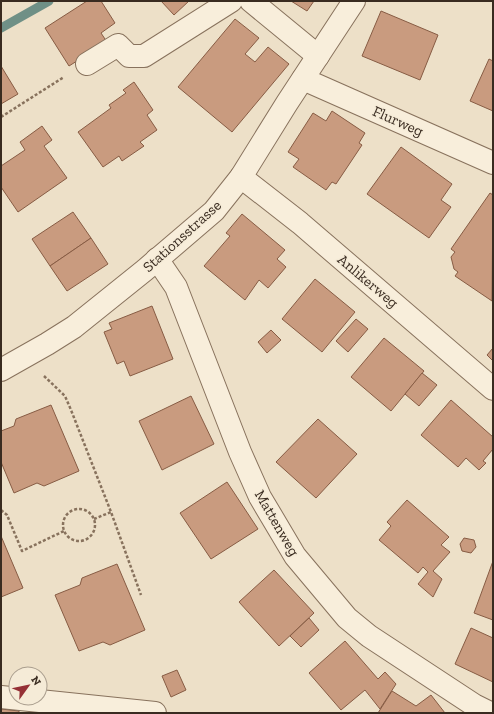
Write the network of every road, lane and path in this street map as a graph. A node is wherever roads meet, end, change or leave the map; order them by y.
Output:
1 (231, 1) edge
2 (251, 1) edge
3 (354, 1) edge
4 (318, 56) junction
5 (87, 64) joint
6 (303, 79) junction
7 (1, 117) edge
8 (493, 163) edge
9 (241, 177) junction
10 (157, 260) junction
11 (29, 355) junction
12 (1, 370) edge
13 (493, 389) edge
14 (1, 510) edge
15 (111, 512) junction
16 (94, 519) junction
17 (64, 530) junction
18 (141, 595) dead end
19 (1, 697) edge
20 (155, 713) edge
21 (490, 713) edge

1 - 5 street
2 - 4 street
3 - 4 street, Stationsstrasse
4 - 6 street, Stationsstrasse
5 - 7 path
6 - 8 street, Flurweg
6 - 9 street, Stationsstrasse
9 - 10 street, Stationsstrasse
9 - 13 street, Anlikerweg
10 - 11 street, Stationsstrasse
10 - 21 street, Mattenweg
11 - 12 street, Stationsstrasse
11 - 15 path
14 - 17 path
15 - 16 path
15 - 18 path
16 - 17 path
16 - 17 path
19 - 20 street

